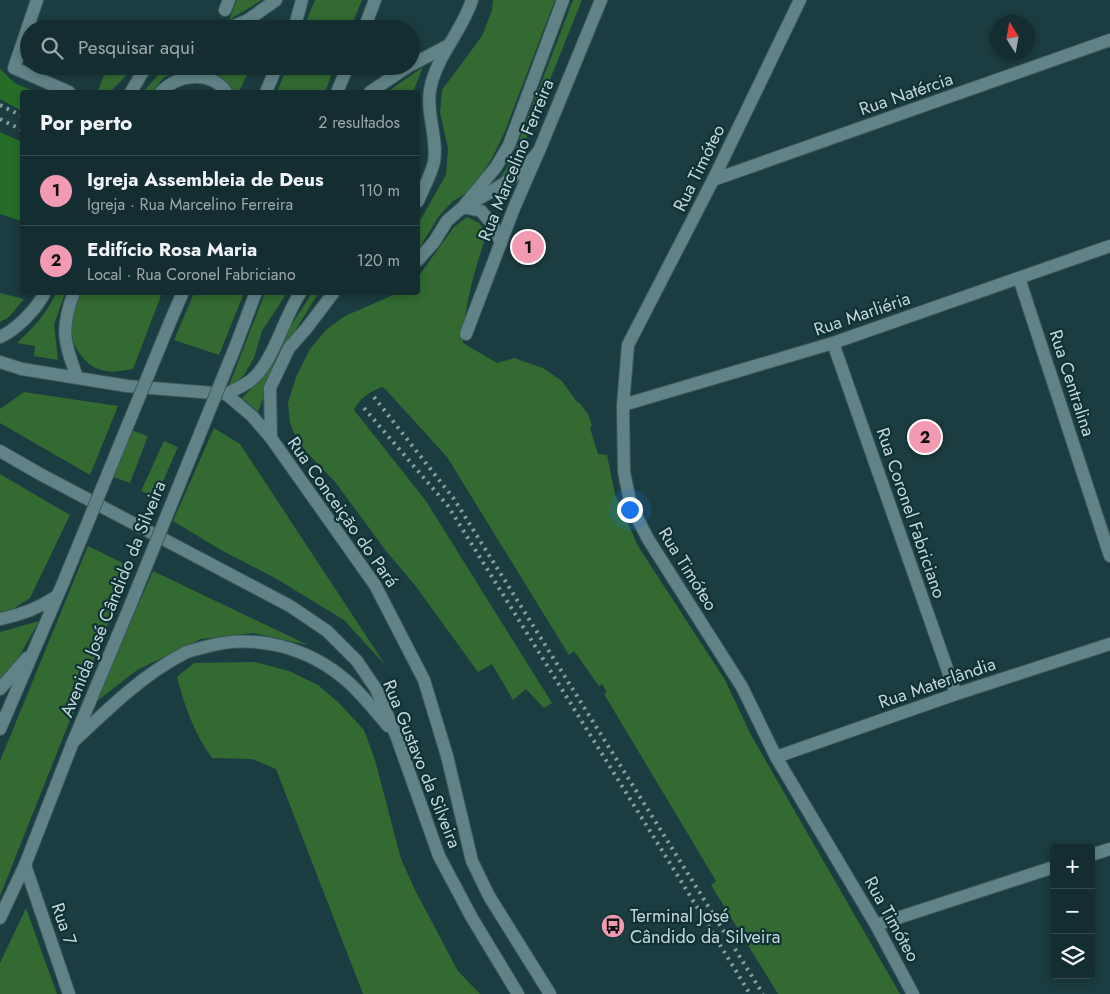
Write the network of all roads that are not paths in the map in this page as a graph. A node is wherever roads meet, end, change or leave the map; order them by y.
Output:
1 (37, 0) edge
2 (276, 0) edge
3 (302, 0) edge
4 (375, 0) edge
5 (472, 0) edge
6 (563, 0) edge
7 (601, 0) edge
8 (800, 0) edge
9 (30, 20) edge
10 (248, 20) edge
11 (296, 20) edge
12 (367, 20) edge
13 (1110, 40) edge
14 (447, 46) junction
15 (20, 50) edge
16 (420, 60) edge
17 (20, 71) edge
18 (30, 75) edge
19 (141, 75) edge
20 (274, 75) edge
21 (344, 75) edge
22 (395, 75) edge
23 (64, 90) edge
24 (132, 90) edge
25 (163, 90) edge
26 (224, 90) edge
27 (267, 90) edge
28 (338, 90) edge
29 (373, 90) edge
30 (539, 151) junction
31 (713, 180) junction
32 (420, 196) edge
33 (463, 207) junction
34 (501, 243) junction
35 (1110, 246) edge
36 (420, 258) edge
37 (1019, 278) junction
38 (42, 295) edge
39 (73, 295) edge
40 (182, 295) edge
41 (255, 295) edge
42 (300, 295) edge
43 (331, 296) edge
44 (466, 334) dead end
45 (0, 337) edge
46 (833, 343) junction
47 (0, 362) edge
48 (77, 377) junction
49 (226, 394) junction
50 (623, 405) junction
51 (271, 438) junction
52 (0, 451) edge
53 (0, 462) edge
54 (40, 474) junction
55 (1110, 556) edge
56 (58, 596) junction
57 (0, 619) edge
58 (1110, 644) edge
59 (35, 649) junction
60 (0, 689) edge
61 (956, 694) junction
62 (0, 729) edge
63 (396, 735) junction
64 (73, 742) junction
65 (776, 757) junction
66 (1110, 849) edge
67 (1095, 854) edge
68 (25, 865) junction
69 (1050, 868) edge
70 (0, 918) edge
71 (876, 925) junction
72 (69, 994) edge
73 (518, 994) edge
74 (550, 994) edge
75 (913, 994) edge

1 - 9 main road
2 - 10 main road
3 - 11 main road
4 - 12 main road
5 - 14 main road
6 - 33 main road
7 - 30 main road, Rua Marcelino Ferreira
8 - 31 main road, Rua Timóteo
13 - 31 main road, Rua Natércia
14 - 16 main road
14 - 32 main road
15 - 17 main road
18 - 23 main road
19 - 24 main road
20 - 27 main road
21 - 28 main road
22 - 29 main road
25 - 26 main road
30 - 33 main road
30 - 34 main road, Rua Marcelino Ferreira
31 - 50 main road, Rua Timóteo
33 - 34 main road
33 - 36 main road
34 - 44 main road, Rua Marcelino Ferreira
35 - 37 main road, Rua Marliéria
37 - 46 main road, Rua Marliéria
37 - 55 main road, Rua Centralina
38 - 45 main road
39 - 48 main road
40 - 56 main road, bridge
41 - 64 main road, Avenida José Cândido da Silveira, bridge
42 - 49 main road
43 - 51 main road
46 - 50 main road, Rua Marliéria
46 - 61 main road, Rua Coronel Fabriciano
47 - 48 main road
48 - 49 main road
49 - 51 main road, Rua Conceição do Pará
50 - 65 main road, Rua Timóteo
51 - 74 main road, Rua Conceição do Pará
52 - 54 main road
53 - 54 main road
54 - 63 main road, Rua Gustavo da Silveira
56 - 57 main road
56 - 59 main road
58 - 61 main road, Rua Materlândia
59 - 60 main road
59 - 62 main road
61 - 65 main road, Rua Materlândia
63 - 64 main road
63 - 73 main road, Rua Gustavo da Silveira
64 - 68 main road, Avenida José Cândido da Silveira
65 - 71 main road, Rua Timóteo
66 - 67 main road
68 - 70 main road, Avenida José Cândido da Silveira
68 - 72 main road, Rua 7
69 - 71 main road
71 - 75 main road, Rua Timóteo

